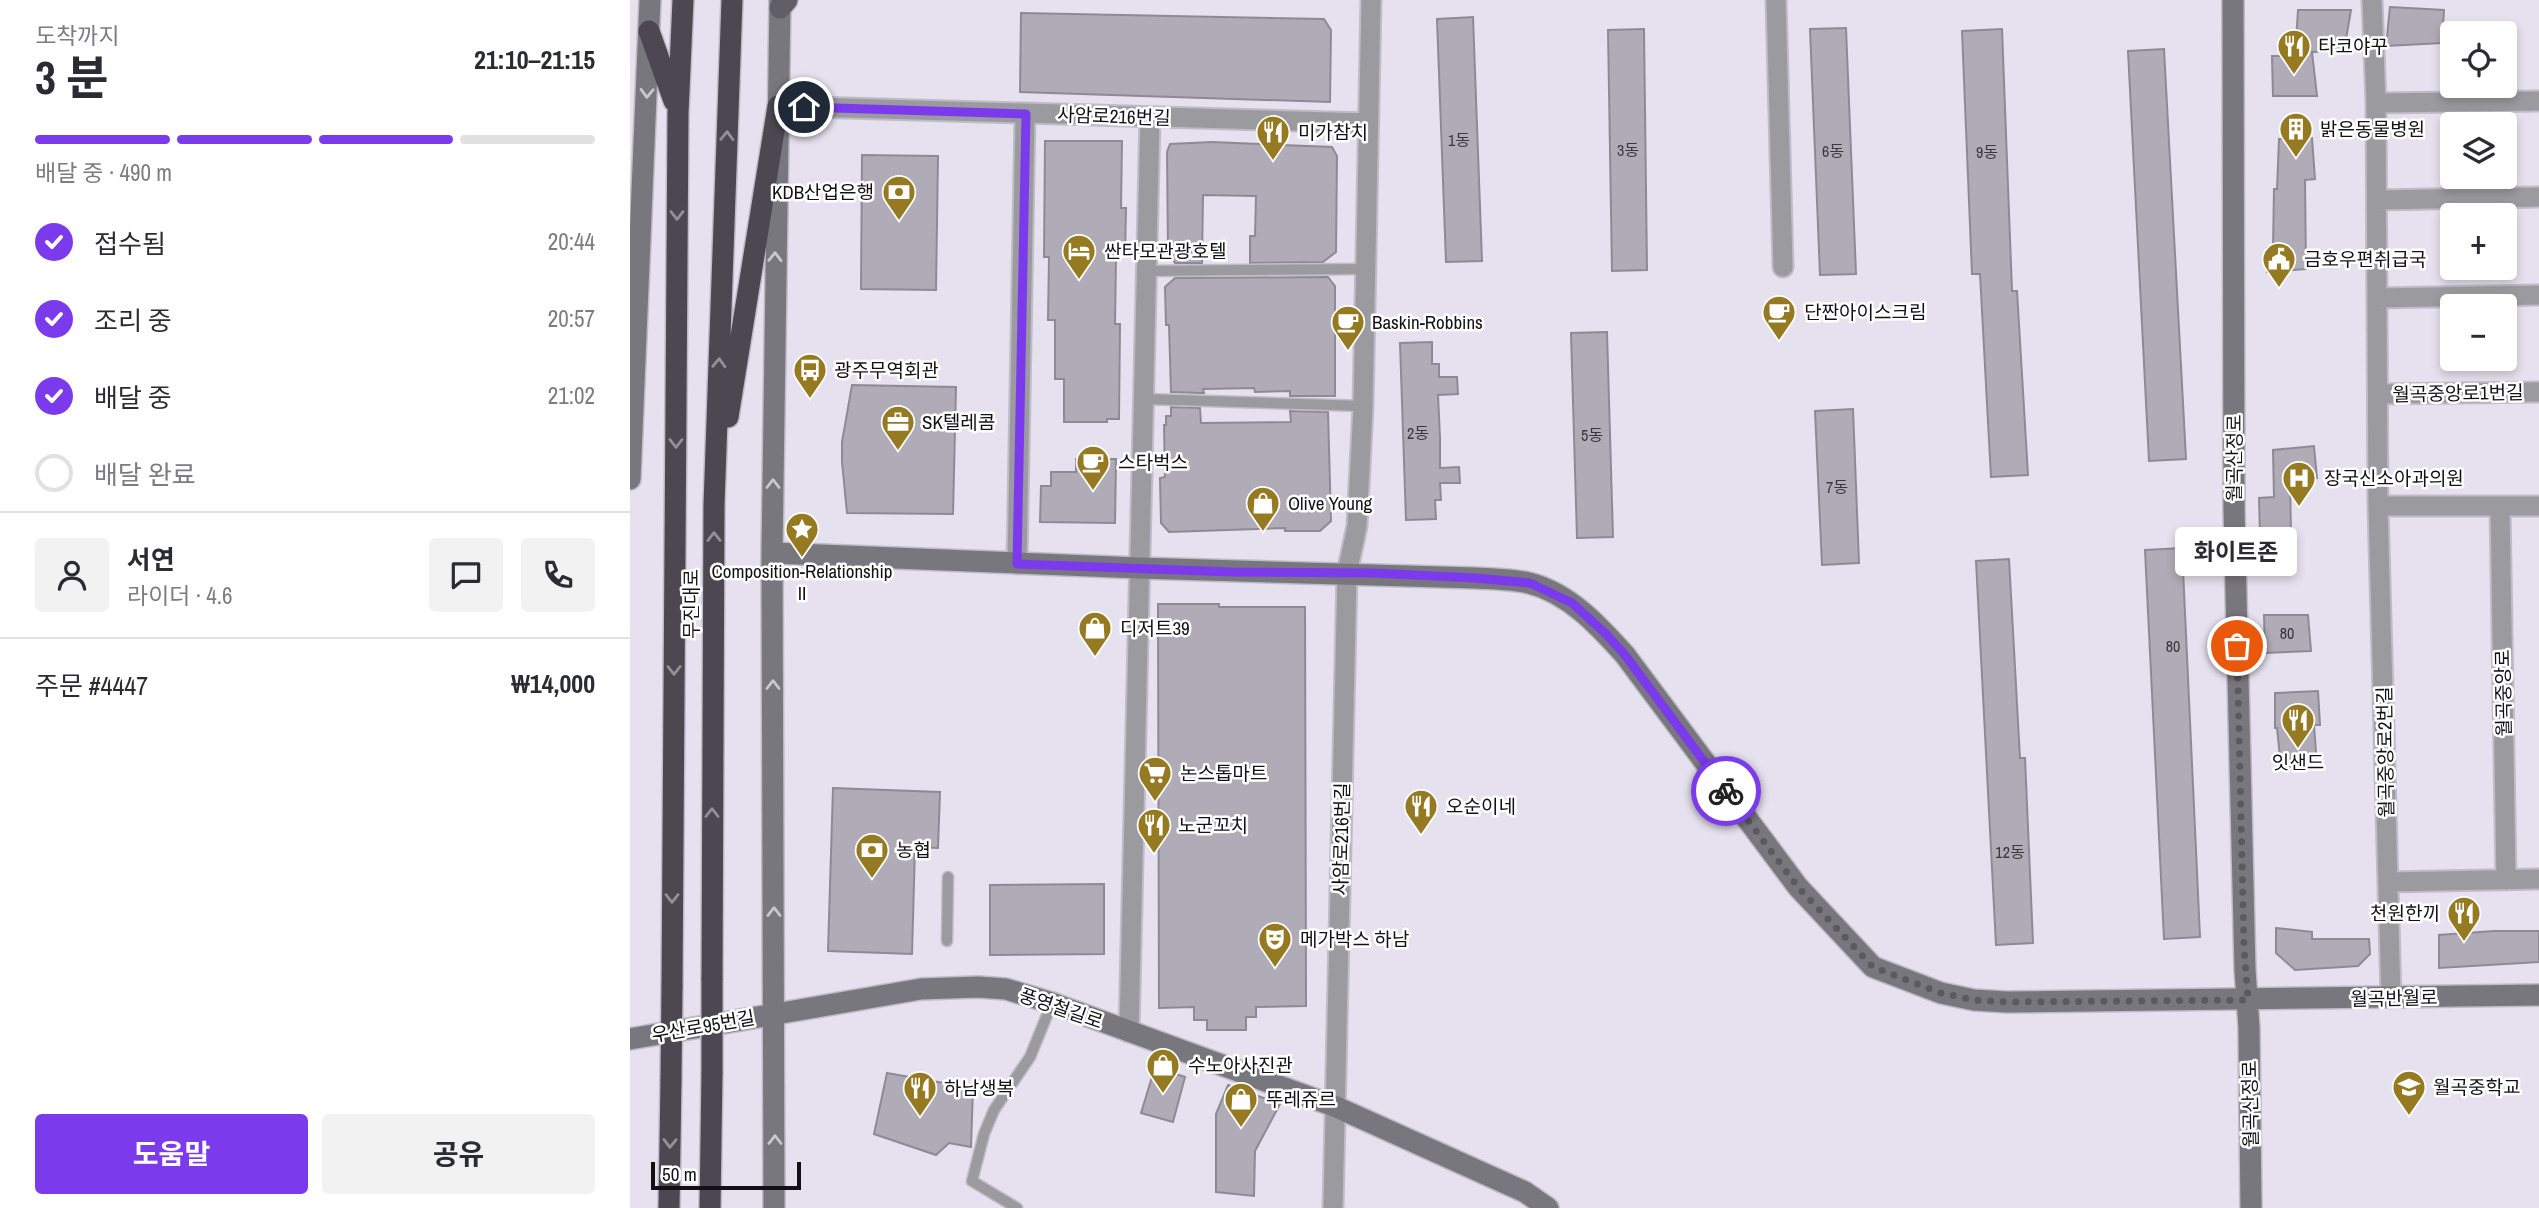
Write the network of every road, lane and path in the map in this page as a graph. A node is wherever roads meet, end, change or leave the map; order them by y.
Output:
1 (635, 0) edge
2 (650, 0) edge
3 (683, 0) edge
4 (732, 0) edge
5 (1371, 0) edge
6 (1776, 0) edge
7 (2233, 0) edge
8 (2372, 0) edge
9 (782, 3) edge
10 (649, 31) junction
11 (2539, 101) edge
12 (2376, 103) junction
13 (778, 106) junction
14 (678, 113) junction
15 (1026, 114) junction
16 (1150, 117) junction
17 (1367, 123) junction
18 (2539, 197) edge
19 (2377, 200) junction
20 (1783, 267) dead end
21 (1365, 269) junction
22 (1146, 271) junction
23 (635, 275) edge
24 (2539, 295) edge
25 (2377, 298) junction
26 (2539, 392) edge
27 (2378, 394) junction
28 (1143, 399) junction
29 (1363, 405) junction
30 (630, 480) edge
31 (714, 505) junction
32 (2378, 506) junction
33 (2539, 506) edge
34 (2500, 507) junction
35 (772, 553) junction
36 (1017, 564) junction
37 (1139, 568) junction
38 (1347, 573) junction
39 (948, 877) dead end
40 (2539, 879) edge
41 (2506, 880) junction
42 (2388, 882) junction
43 (947, 941) dead end
44 (2539, 995) edge
45 (2391, 998) junction
46 (2248, 1000) junction
47 (1052, 1003) junction
48 (775, 1013) junction
49 (1129, 1032) junction
50 (630, 1039) edge
51 (1334, 1106) junction
52 (669, 1208) edge
53 (710, 1208) edge
54 (774, 1208) edge
55 (1017, 1208) edge
56 (1333, 1208) edge
57 (1548, 1208) edge
58 (2251, 1208) edge

1 - 10 street
2 - 10 street
3 - 14 highway, 무진대로
31 -> 4 highway, 무진대로
5 - 17 street, 사암로216번길
6 - 20 street
7 - 46 street, 월곡산정로
8 - 12 street, 월곡중앙로1번길
9 - 13 street
10 - 14 highway
10 -> 23 street
11 - 12 street
12 - 19 street, 월곡중앙로1번길
13 - 15 street, 사암로216번길
13 - 31 highway
35 -> 13 street
14 -> 52 highway, 무진대로, bridge
15 - 16 street, 사암로216번길
15 - 36 street
16 - 17 street, 사암로216번길
16 - 22 street
17 - 21 street, 사암로216번길
18 - 19 street
19 - 25 street, 월곡중앙로1번길
21 - 22 lane
21 - 29 street, 사암로216번길
22 - 28 street
23 - 30 street
24 - 25 street
25 - 27 street, 월곡중앙로1번길
26 - 27 street, 월곡중앙로1번길
27 - 32 street, 월곡중앙로1번길
28 - 29 lane
28 - 37 street
29 - 38 street, 사암로216번길
53 -> 31 highway, 무진대로, bridge
32 - 34 street
32 - 42 street, 월곡중앙로2번길
33 - 34 street
34 - 41 street, 월곡중앙로
35 - 36 street
48 -> 35 street
36 - 37 street
37 - 38 street
37 - 49 street
38 - 46 street
38 - 51 street, 사암로216번길
39 - 43 lane
40 - 41 street
41 - 42 street
42 - 45 street, 월곡중앙로2번길
44 - 45 street, 월곡반월로
45 - 46 street, 월곡반월로
46 - 58 street, 월곡산정로
47 - 48 street, 풍영철길로
47 - 49 street, 풍영철길로
47 - 55 lane
48 - 50 street, 우산로95번길
54 -> 48 street
49 - 51 street, 풍영철길로
51 - 56 street
51 - 57 street, 풍영철길로

